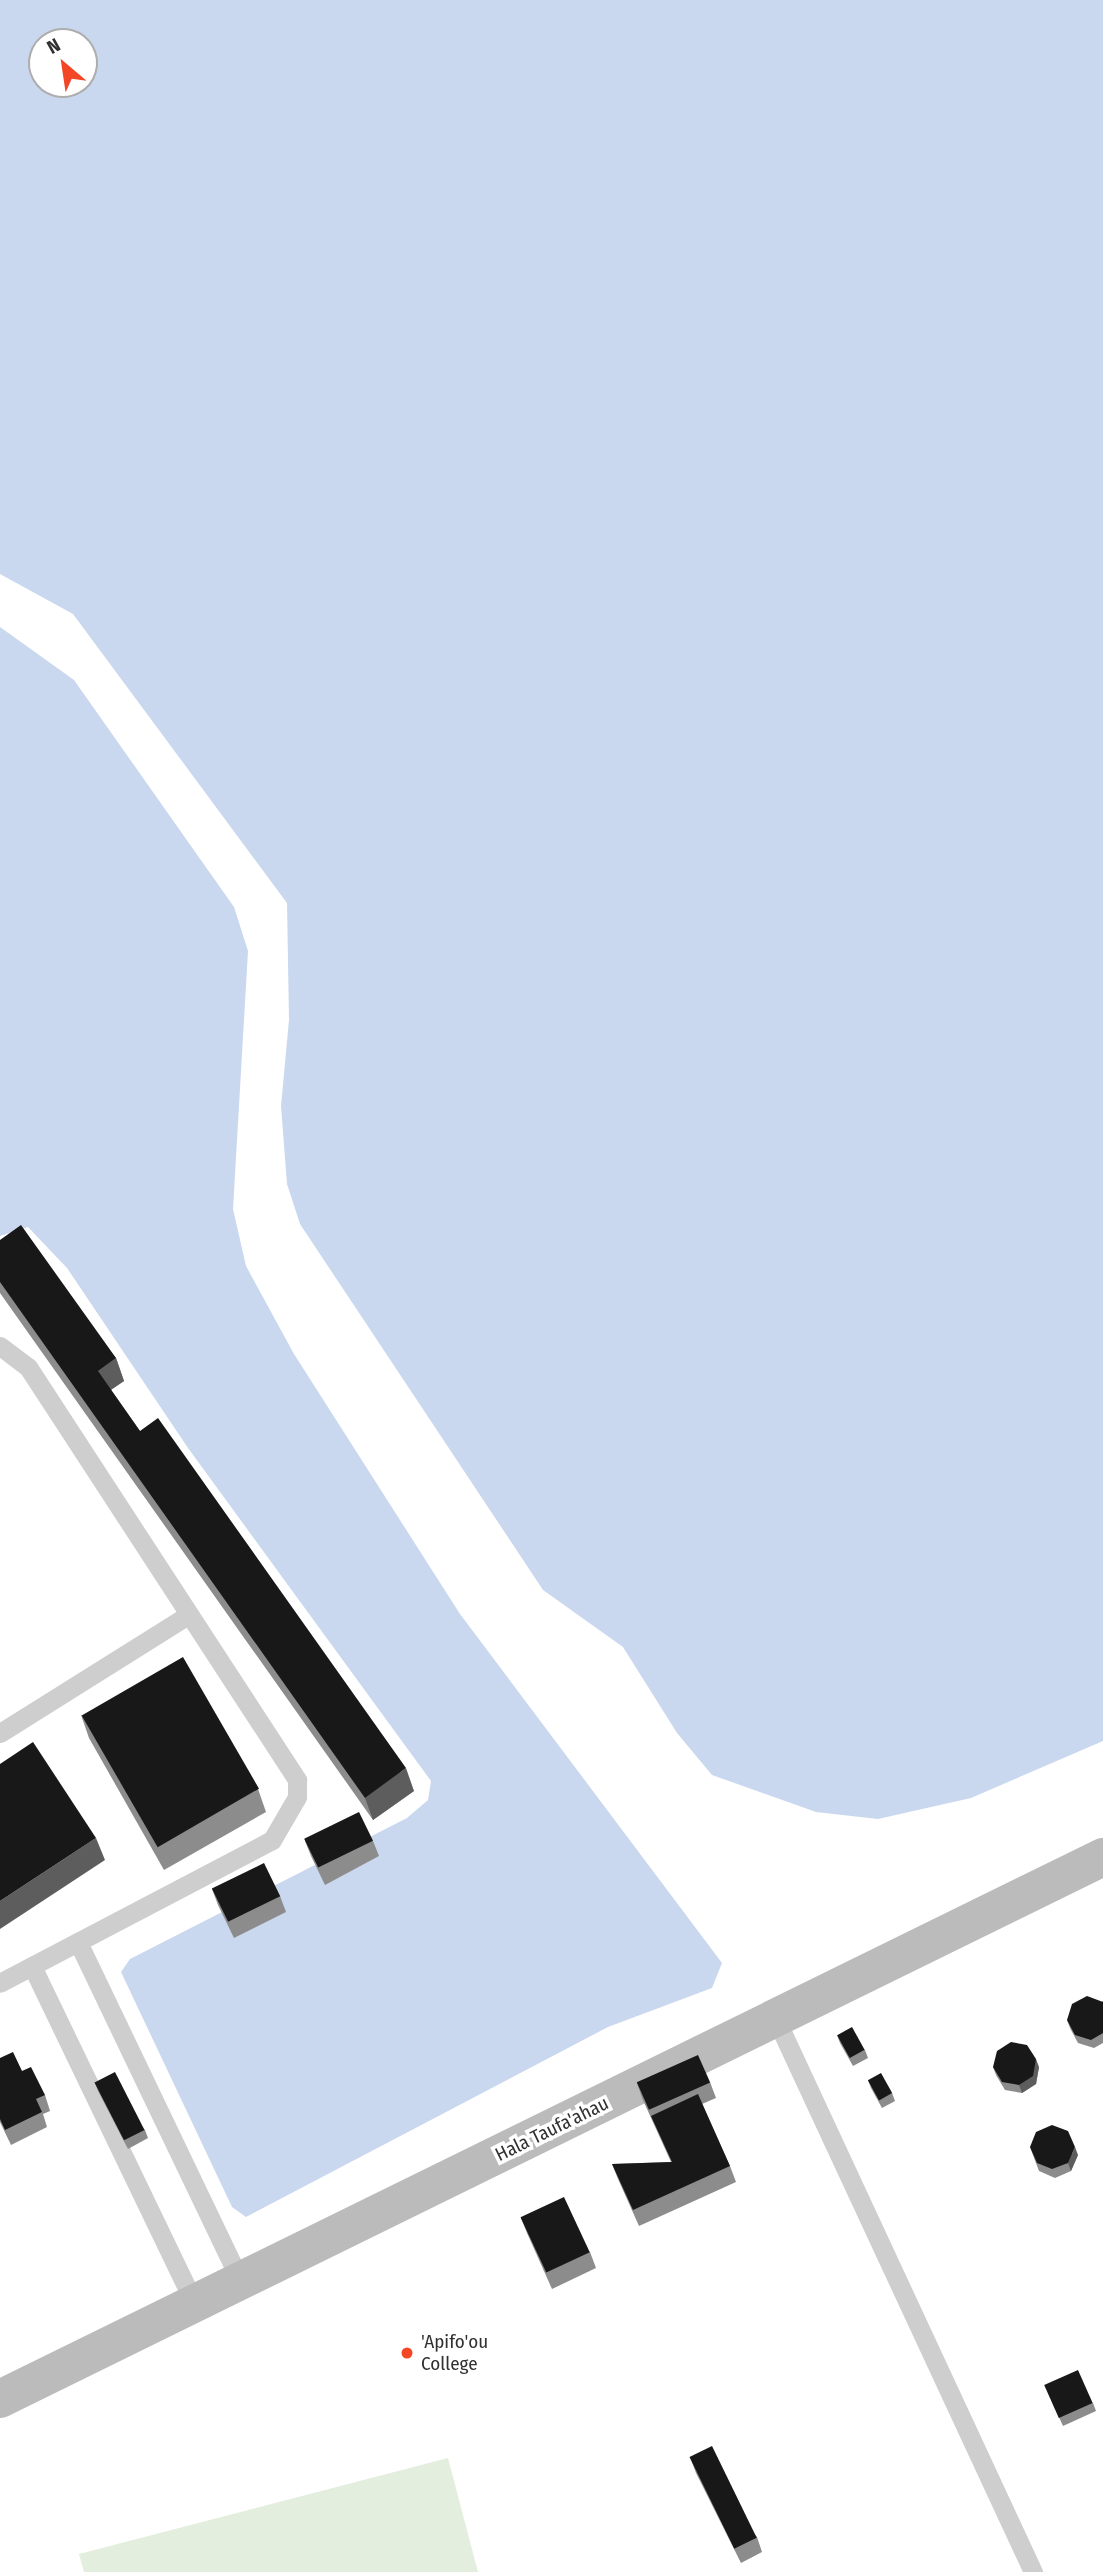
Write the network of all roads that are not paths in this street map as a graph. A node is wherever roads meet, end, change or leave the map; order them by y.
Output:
1 (0, 1346) edge
2 (188, 1615) junction
3 (0, 1733) edge
4 (1103, 1857) edge
5 (78, 1942) junction
6 (32, 1966) junction
7 (0, 1983) edge
8 (776, 2019) junction
9 (241, 2282) junction
10 (195, 2304) junction
11 (0, 2399) edge
12 (1033, 2572) edge

1 - 2 lane
2 - 3 lane
2 - 5 lane
4 - 8 street, Hala Taufa'ahau
5 - 6 lane
5 - 9 lane
6 - 7 lane
6 - 10 lane
8 - 9 street, Hala Taufa'ahau
8 - 12 lane
9 - 10 street, Hala Taufa'ahau
10 - 11 street, Hala Taufa'ahau

